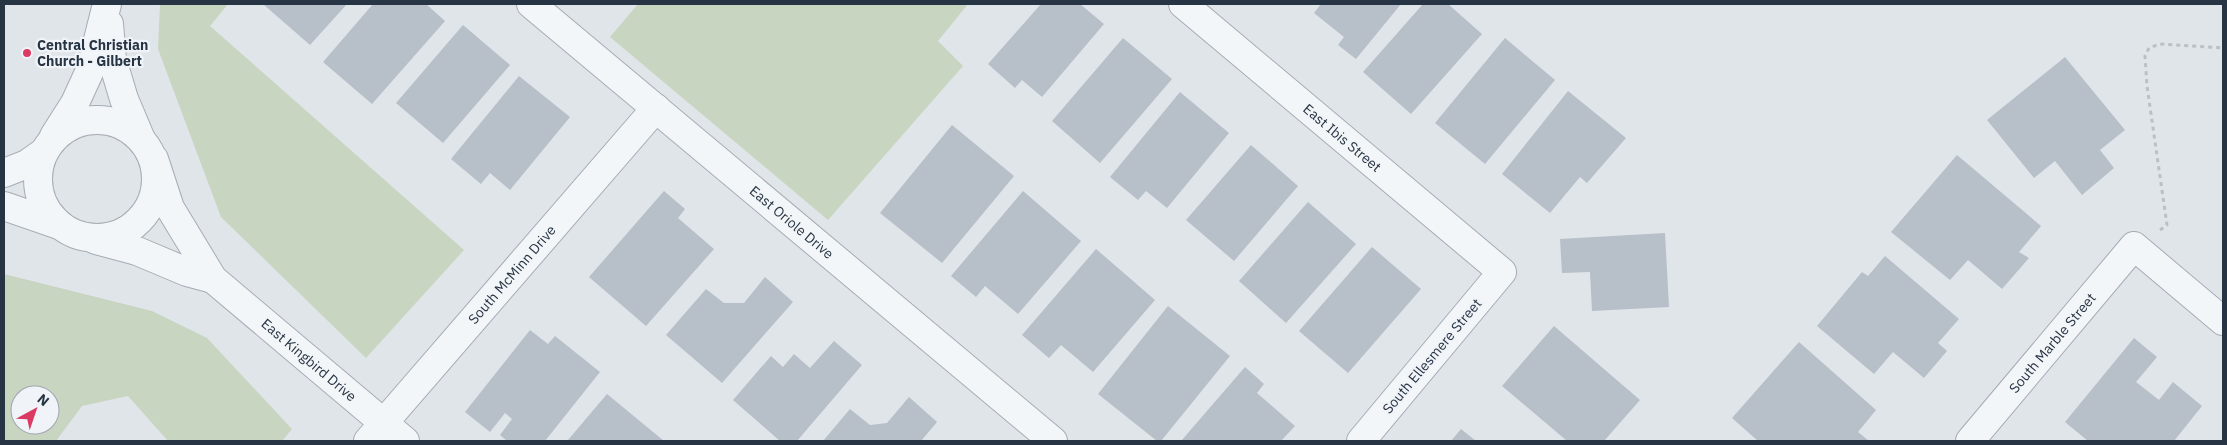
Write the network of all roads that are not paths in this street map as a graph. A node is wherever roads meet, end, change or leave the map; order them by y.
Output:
1 (107, 4) edge
2 (531, 4) edge
3 (1183, 4) edge
4 (656, 108) junction
5 (47, 147) junction
6 (147, 148) junction
7 (4, 173) edge
8 (4, 206) edge
9 (59, 225) junction
10 (90, 238) junction
11 (1502, 272) joint
12 (213, 279) junction
13 (2223, 321) edge
14 (376, 432) edge
15 (405, 441) edge
16 (1053, 441) edge
17 (1361, 441) edge
18 (1970, 441) edge

1 - 5 street
1 - 6 street
2 - 4 street, East Oriole Drive
3 - 11 street, East Ibis Street
4 - 14 street, South McMinn Drive
4 - 16 street, East Oriole Drive
5 - 6 street
5 - 7 street
5 - 9 street
6 - 10 street
6 - 12 street, East Kingbird Drive
8 - 9 street
9 - 10 street
10 - 12 street, East Kingbird Drive
11 - 17 street, South Ellesmere Street
12 - 14 street, East Kingbird Drive
13 - 18 street, South Marble Street
14 - 15 street, East Kingbird Drive

